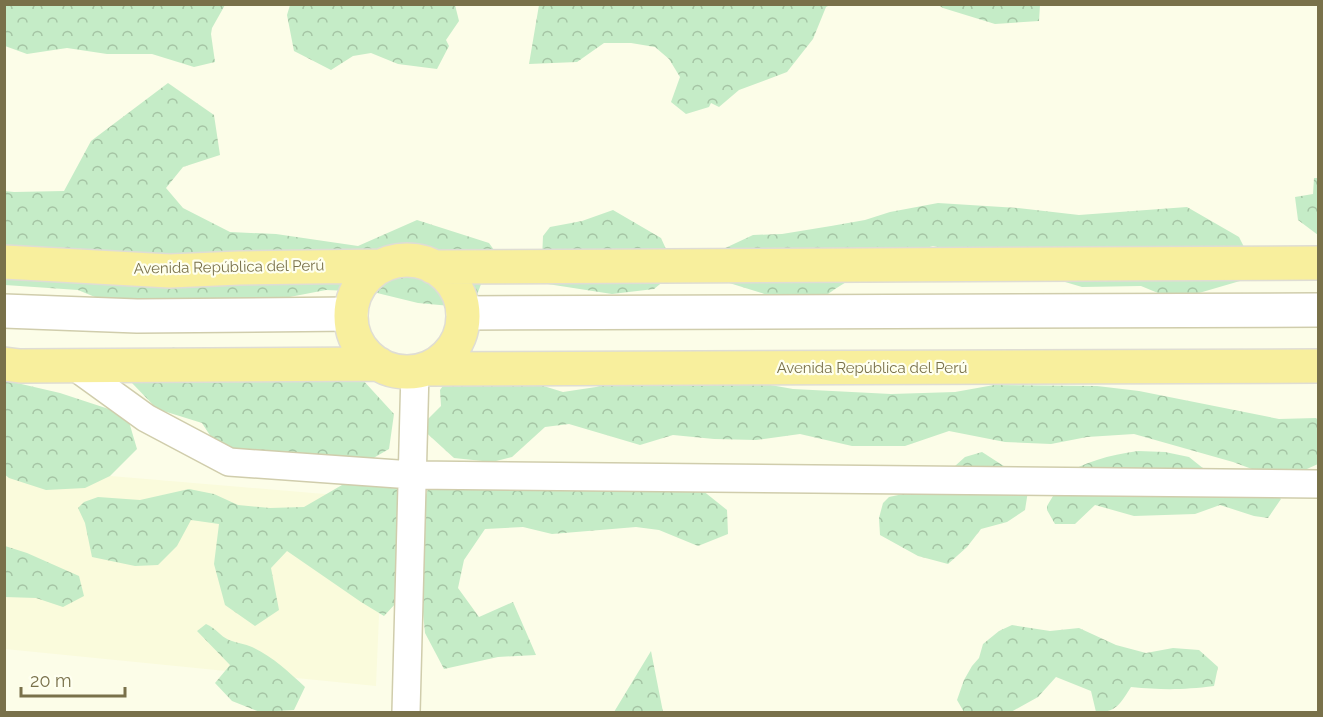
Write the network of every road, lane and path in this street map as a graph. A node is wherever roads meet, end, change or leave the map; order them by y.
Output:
1 (4, 262) edge
2 (1318, 263) edge
3 (382, 266) junction
4 (433, 267) junction
5 (1318, 310) edge
6 (4, 311) edge
7 (351, 314) junction
8 (463, 314) junction
9 (4, 364) edge
10 (379, 364) junction
11 (74, 366) junction
12 (1318, 366) edge
13 (420, 370) junction
14 (412, 475) junction
15 (1318, 484) edge
16 (406, 712) edge

1 - 3 highway, Avenida República del Perú
2 - 4 highway
3 - 4 highway
3 - 7 highway
4 - 8 highway
5 - 8 street
6 - 7 street
7 - 10 highway
8 - 13 highway
9 - 11 highway
10 - 11 highway
10 - 13 highway
11 - 14 street
12 - 13 highway, Avenida República del Perú
13 - 14 street
14 - 15 street
14 - 16 street

